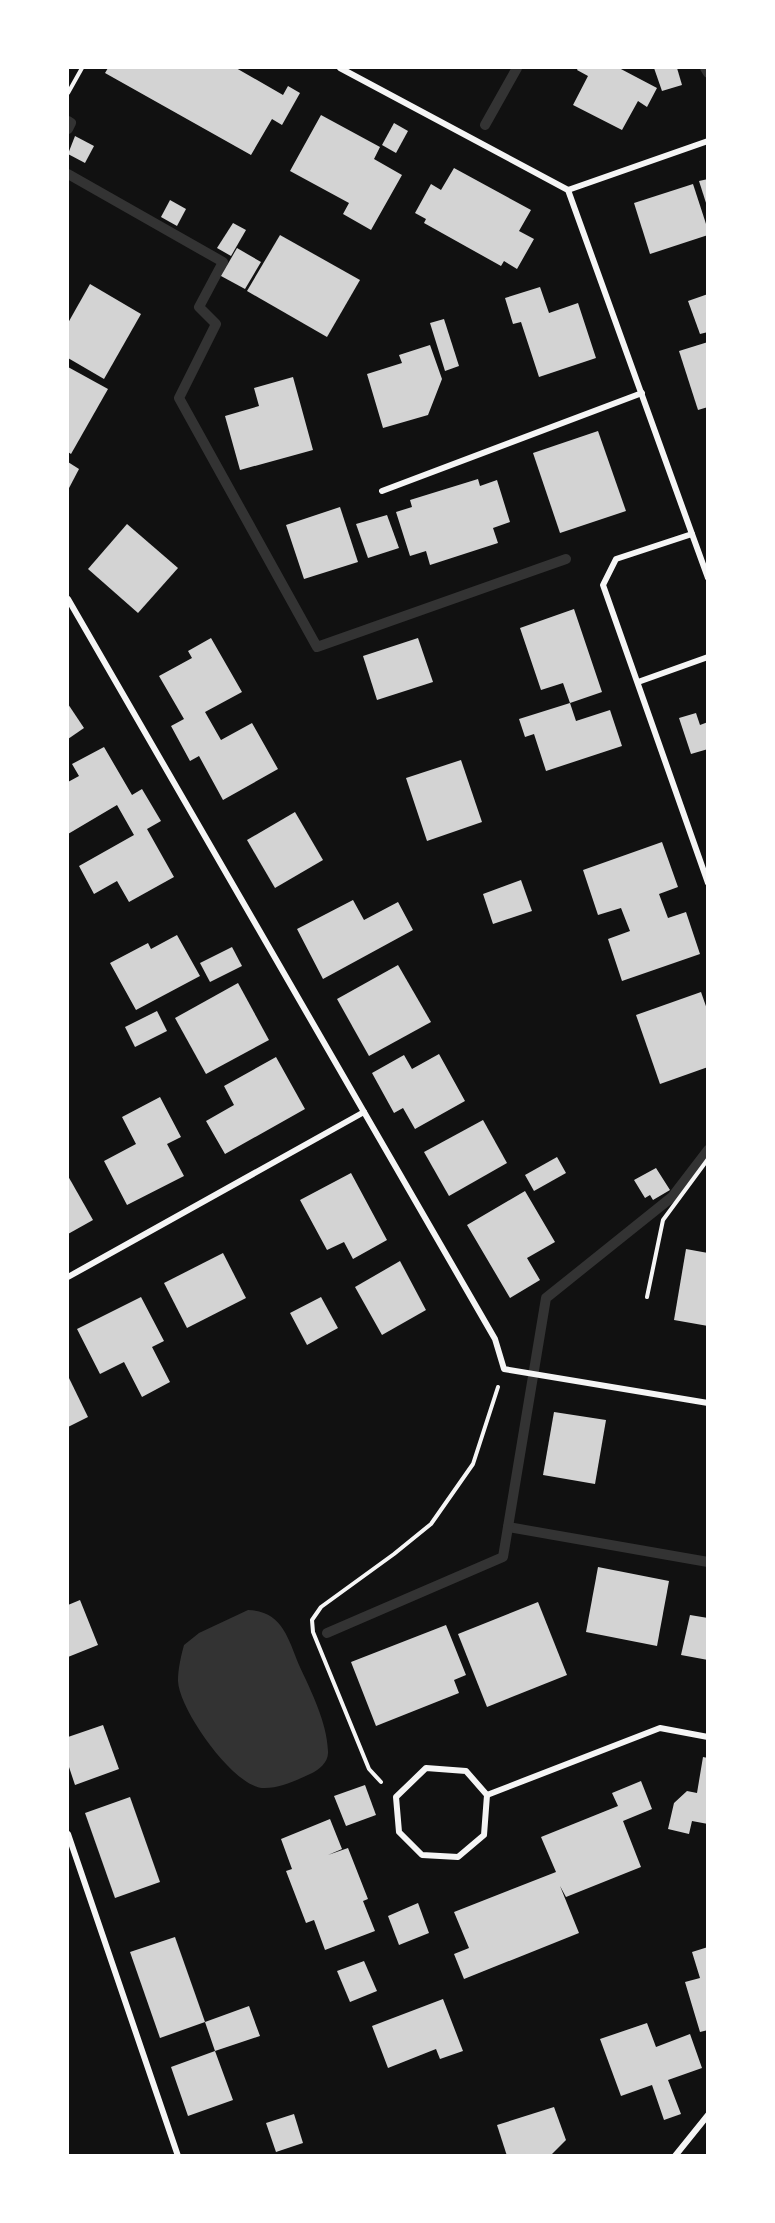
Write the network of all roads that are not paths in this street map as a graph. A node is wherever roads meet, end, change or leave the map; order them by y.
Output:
1 (340, 68) edge
2 (708, 141) edge
3 (568, 190) junction
4 (642, 393) junction
5 (382, 490) dead end
6 (692, 534) junction
7 (708, 578) edge
8 (68, 599) edge
9 (708, 657) edge
10 (638, 682) junction
11 (708, 883) edge
12 (364, 1112) junction
13 (68, 1277) edge
14 (708, 1402) edge
15 (708, 1737) edge
16 (487, 1796) junction
17 (68, 1834) edge
18 (708, 2115) edge
19 (178, 2156) edge
20 (675, 2156) edge

1 - 3 street
2 - 3 street
3 - 4 street
4 - 5 street
4 - 6 street
6 - 7 street
6 - 10 street
8 - 12 street
9 - 10 street
10 - 11 street
12 - 13 street
12 - 14 street
15 - 16 street
16 - 16 street
17 - 19 street
18 - 20 street

